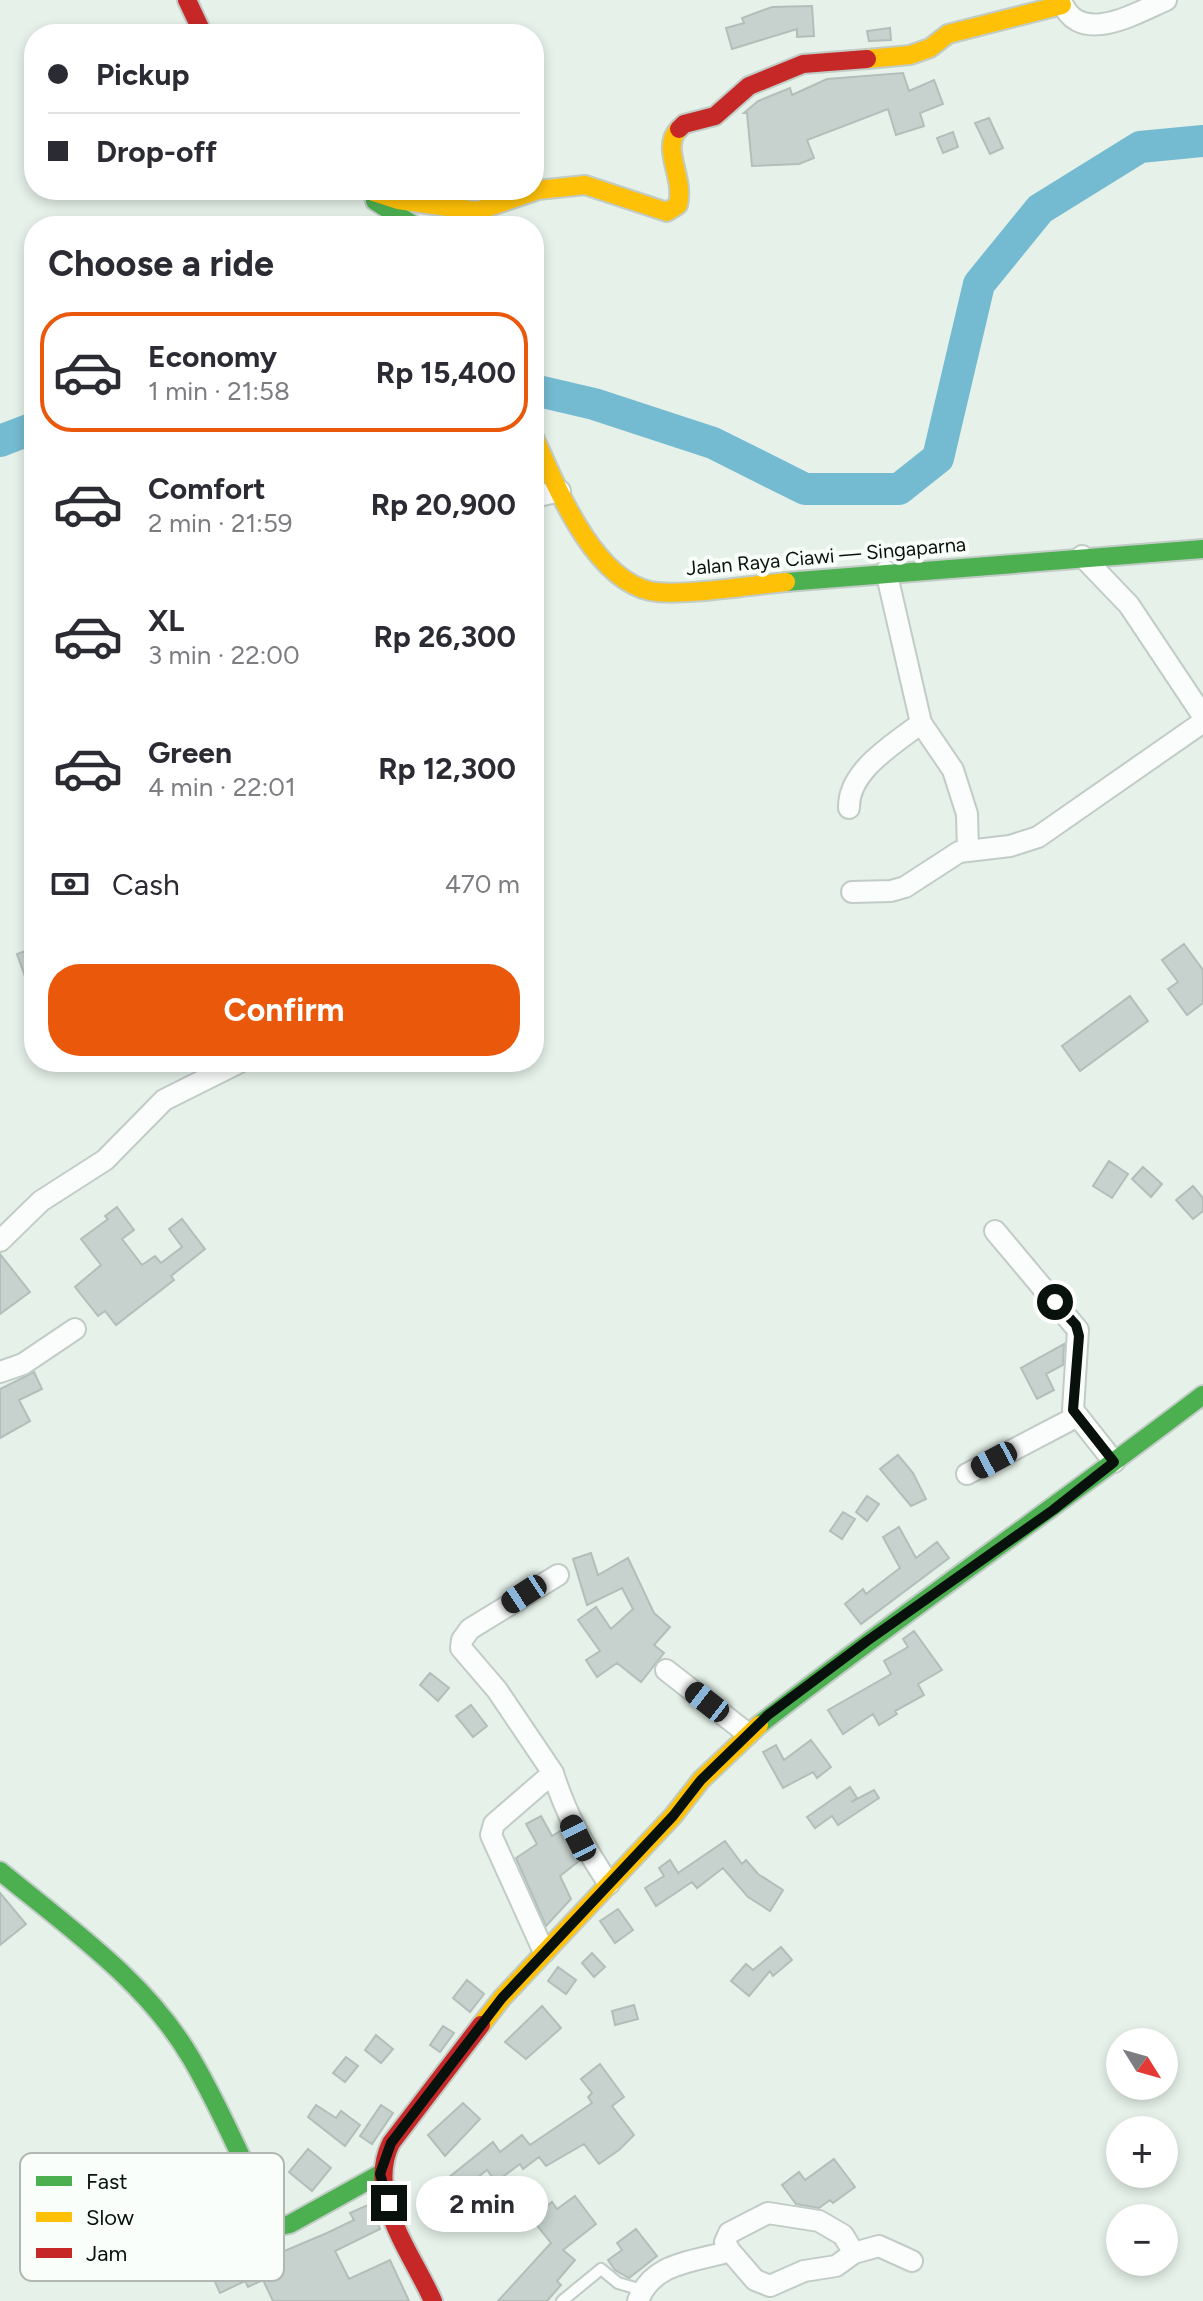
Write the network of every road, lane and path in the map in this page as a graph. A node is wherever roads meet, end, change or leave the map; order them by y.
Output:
1 (187, 0) edge
2 (1166, 0) edge
3 (1061, 3) edge
4 (198, 24) edge
5 (544, 189) edge
6 (373, 200) edge
7 (398, 200) edge
8 (509, 200) edge
9 (399, 216) edge
10 (544, 458) edge
11 (560, 491) junction
12 (544, 495) edge
13 (1203, 549) edge
14 (1082, 556) junction
15 (886, 571) junction
16 (1203, 719) edge
17 (921, 723) junction
18 (849, 808) dead end
19 (968, 851) junction
20 (852, 892) dead end
21 (220, 1072) edge
22 (995, 1231) dead end
23 (0, 1241) edge
24 (75, 1329) dead end
25 (0, 1372) edge
26 (1203, 1395) edge
27 (1076, 1417) junction
28 (1114, 1462) junction
29 (967, 1474) dead end
30 (558, 1575) dead end
31 (666, 1670) dead end
32 (748, 1734) junction
33 (553, 1773) junction
34 (0, 1871) edge
35 (609, 1884) junction
36 (544, 1952) junction
37 (238, 2153) edge
38 (380, 2174) junction
39 (284, 2225) edge
40 (730, 2251) junction
41 (854, 2253) junction
42 (912, 2261) dead end
43 (640, 2296) edge
44 (433, 2301) edge
45 (562, 2301) edge

1 - 4 street
2 - 3 street
3 - 5 street
6 - 9 street
7 - 8 street
10 - 11 street, Jalan Raya Ciawi — Singaparna
11 - 12 street
11 - 15 street, Jalan Raya Ciawi — Singaparna
13 - 14 street, Jalan Raya Ciawi — Singaparna
14 - 15 street, Jalan Raya Ciawi — Singaparna
14 - 16 street
15 - 17 street
16 - 19 street
17 - 18 street
17 - 19 street
19 - 20 street
21 - 23 street
22 - 27 street
24 - 25 street
26 - 28 street
27 - 28 street
27 - 29 street
28 - 32 street
30 - 33 street
31 - 32 street
32 - 35 street
33 - 35 street
33 - 36 street
34 - 37 street
35 - 36 street
36 - 38 street
38 - 39 street
38 - 44 street
40 - 41 street
40 - 41 street
40 - 43 street
41 - 42 street
43 - 45 lane

